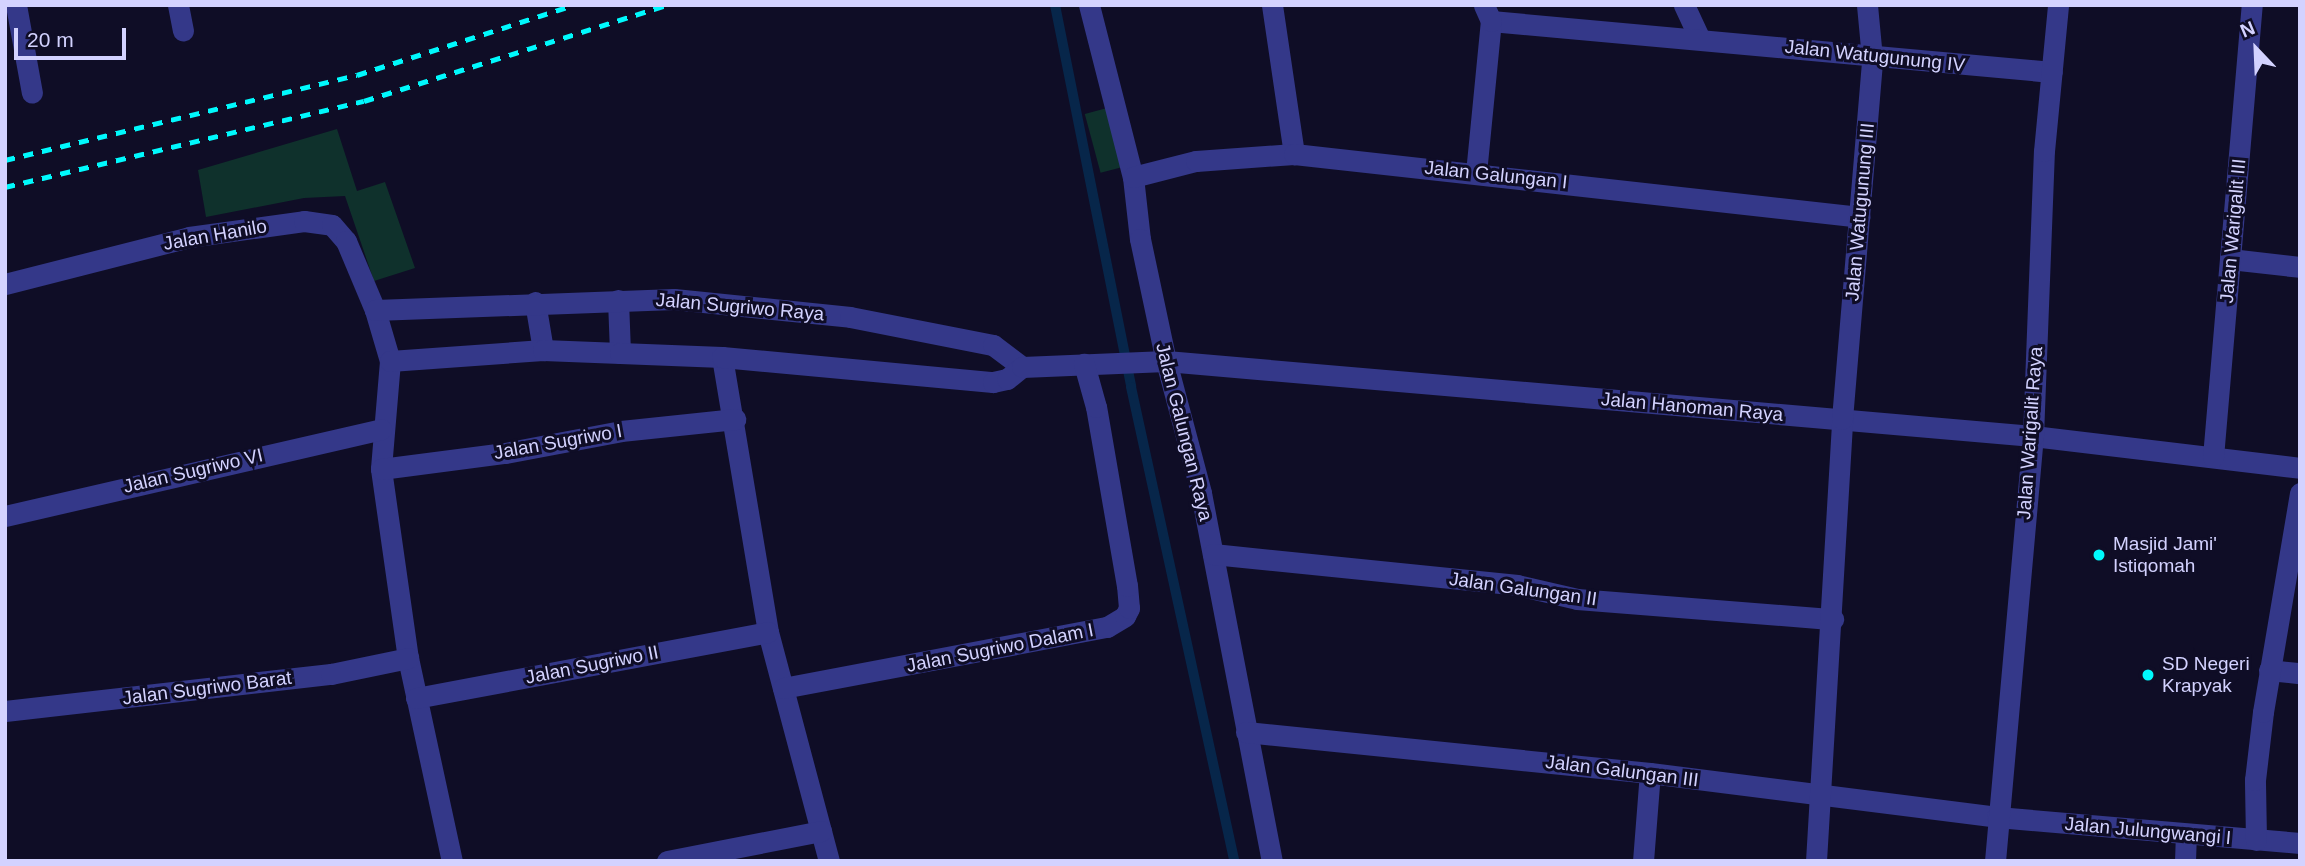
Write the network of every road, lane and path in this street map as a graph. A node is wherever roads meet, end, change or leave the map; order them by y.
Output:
1 (16, 5) edge
2 (178, 5) edge
3 (1089, 5) edge
4 (1272, 5) edge
5 (1684, 5) edge
6 (1867, 5) edge
7 (2058, 5) edge
8 (2252, 5) edge
9 (1487, 13) edge
10 (183, 31) dead end
11 (1699, 37) junction
12 (1872, 58) junction
13 (2052, 72) junction
14 (32, 93) dead end
15 (1294, 154) junction
16 (1476, 173) junction
17 (1133, 177) junction
18 (1860, 217) junction
19 (2230, 259) junction
20 (2300, 267) edge
21 (5, 284) edge
22 (618, 300) junction
23 (535, 302) junction
24 (375, 310) junction
25 (543, 350) junction
26 (620, 353) junction
27 (722, 357) junction
28 (390, 361) junction
29 (1159, 361) junction
30 (1087, 364) junction
31 (1022, 367) junction
32 (735, 419) junction
33 (1842, 419) junction
34 (382, 429) junction
35 (2033, 436) junction
36 (2213, 457) junction
37 (2300, 468) edge
38 (382, 469) junction
39 (2300, 493) edge
40 (5, 516) edge
41 (1213, 554) junction
42 (1833, 619) junction
43 (768, 632) junction
44 (408, 658) junction
45 (2269, 670) junction
46 (2300, 673) edge
47 (783, 688) junction
48 (416, 698) junction
49 (5, 711) edge
50 (1246, 732) junction
51 (1650, 773) junction
52 (1820, 797) junction
53 (1997, 817) junction
54 (821, 831) junction
55 (2186, 835) junction
56 (2256, 841) junction
57 (2300, 843) edge
58 (452, 861) edge
59 (667, 861) edge
60 (829, 861) edge
61 (1272, 861) edge
62 (1643, 861) edge
63 (1816, 861) edge
64 (1996, 861) edge
65 (2185, 861) edge

1 - 14 street
2 - 10 street
3 - 17 street, Jalan Galungan Raya
4 - 15 street
5 - 11 street
6 - 12 street, Jalan Watugunung III
7 - 13 street, Jalan Warigalit Raya
8 - 19 street, Jalan Warigalit III
9 - 11 street, Jalan Watugunung IV
9 - 16 street, Jalan Watugunung IV
11 - 12 street, Jalan Watugunung IV
12 - 13 street, Jalan Watugunung IV
12 - 18 street, Jalan Watugunung III
13 - 35 street, Jalan Warigalit Raya
15 - 16 street, Jalan Galungan I
15 - 17 street, Jalan Galungan I
16 - 18 street, Jalan Galungan I
17 - 29 street, Jalan Galungan Raya
18 - 33 street, Jalan Watugunung III
19 - 20 street
19 - 36 street, Jalan Warigalit III
21 - 24 street, Jalan Hanilo
22 - 23 street, Jalan Sugriwo Raya
22 - 26 street
22 - 31 street, Jalan Sugriwo Raya
23 - 24 street, Jalan Sugriwo Raya
23 - 25 street
24 - 28 street
25 - 26 street
25 - 28 street
26 - 27 street
27 - 31 street
27 - 32 street
28 - 34 street
29 - 30 street, Jalan Hanoman Raya
29 - 33 street, Jalan Hanoman Raya
29 - 41 street, Jalan Galungan Raya
30 - 31 street
30 - 47 street, Jalan Sugriwo Dalam I
32 - 38 street, Jalan Sugriwo I
32 - 43 street
33 - 35 street, Jalan Hanoman Raya
33 - 42 street
34 - 38 street
34 - 40 street, Jalan Sugriwo VI
35 - 36 street, Jalan Hanoman Raya
35 - 53 street, Jalan Warigalit Raya
36 - 37 street, Jalan Hanoman Raya
38 - 44 street
39 - 45 street
41 - 42 street, Jalan Galungan II
41 - 50 street, Jalan Galungan Raya
42 - 52 street
43 - 47 street
43 - 48 street, Jalan Sugriwo II
44 - 48 street
44 - 49 street, Jalan Sugriwo Barat
45 - 46 street
45 - 56 street
47 - 54 street
48 - 58 street
50 - 51 street, Jalan Galungan III
50 - 61 street, Jalan Galungan Raya
51 - 52 street, Jalan Galungan III
51 - 62 street
52 - 53 street, Jalan Galungan III
52 - 63 street
53 - 55 street, Jalan Julungwangi I
53 - 64 street, Jalan Warigalit Raya
54 - 59 street
54 - 60 street
55 - 56 street, Jalan Julungwangi I
55 - 65 street
56 - 57 street, Jalan Julungwangi I

